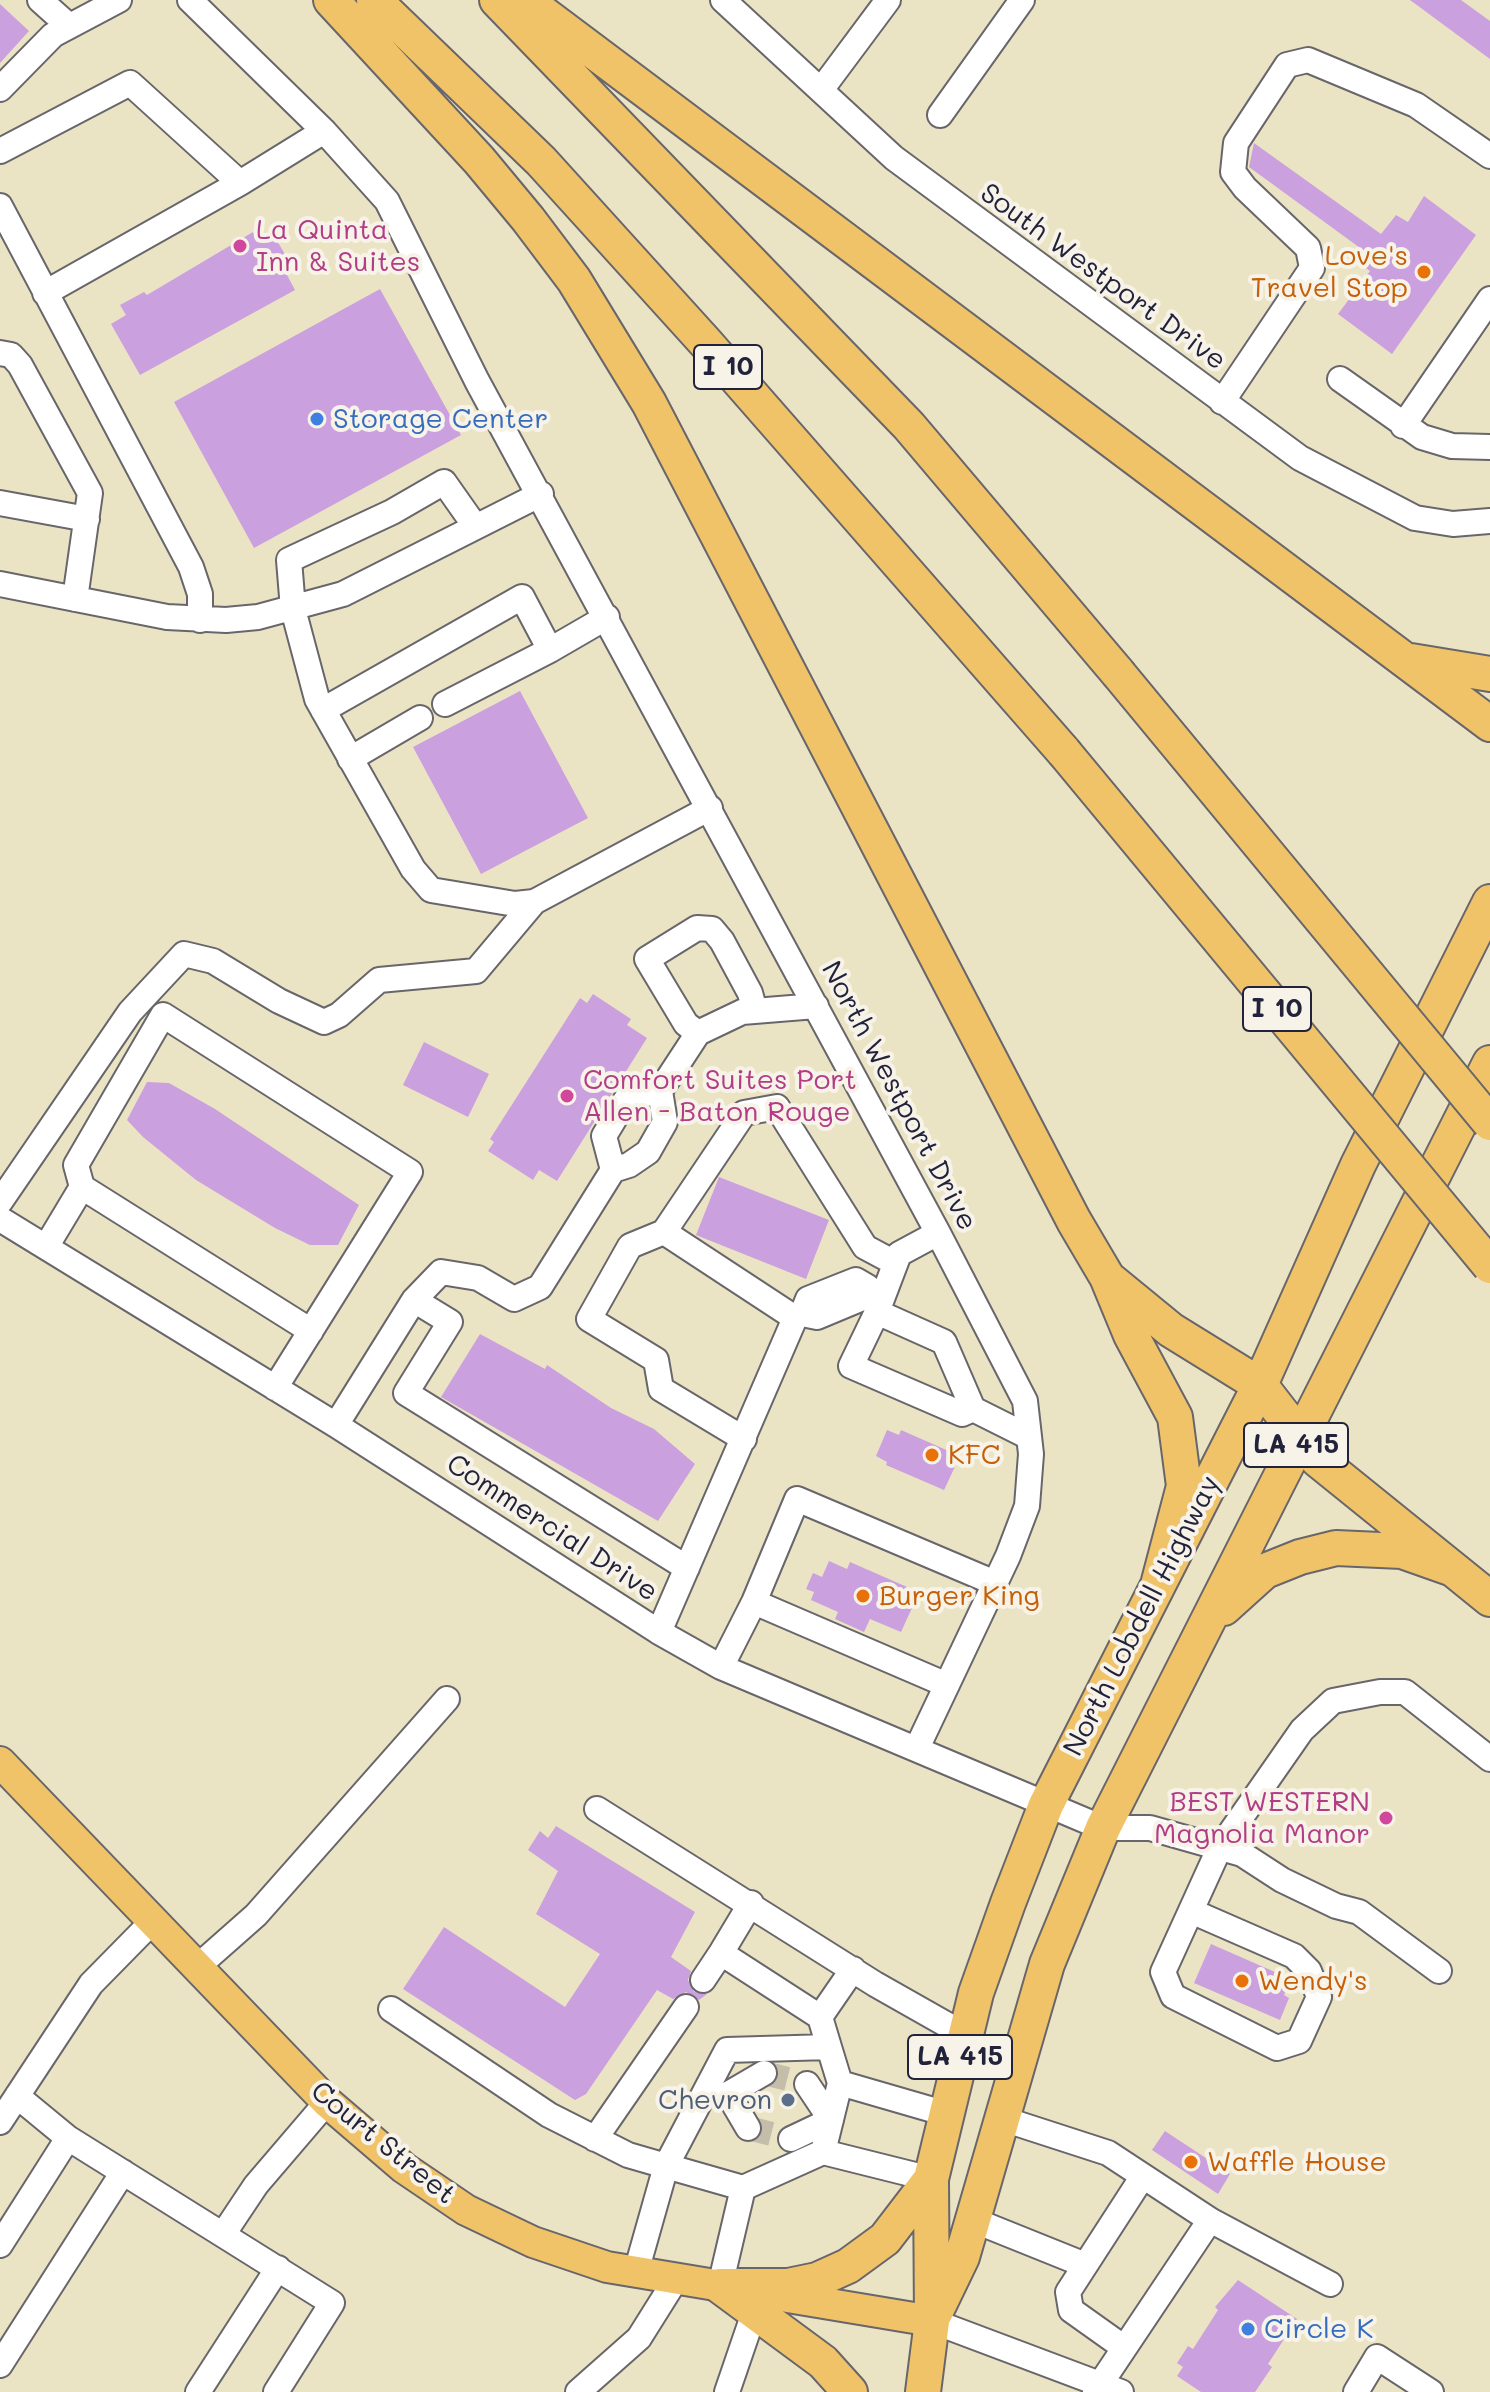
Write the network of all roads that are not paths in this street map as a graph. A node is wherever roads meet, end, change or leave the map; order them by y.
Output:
1 (40, 0) edge
2 (119, 0) edge
3 (190, 0) edge
4 (331, 0) edge
5 (374, 0) edge
6 (497, 0) edge
7 (525, 0) edge
8 (723, 0) edge
9 (888, 0) edge
10 (1022, 0) edge
11 (69, 26) junction
12 (0, 89) edge
13 (821, 90) junction
14 (940, 115) dead end
15 (324, 131) junction
16 (0, 151) edge
17 (1490, 156) edge
18 (240, 183) junction
19 (0, 206) edge
20 (45, 293) junction
21 (1490, 299) edge
22 (0, 353) edge
23 (1340, 379) dead end
24 (1222, 402) junction
25 (1403, 426) junction
26 (1490, 447) edge
27 (541, 494) junction
28 (0, 503) edge
29 (87, 519) junction
30 (1490, 521) edge
31 (475, 526) junction
32 (0, 584) edge
33 (75, 599) junction
34 (293, 609) junction
35 (607, 617) junction
36 (200, 620) junction
37 (550, 650) junction
38 (1408, 661) junction
39 (1490, 674) edge
40 (445, 704) dead end
41 (323, 710) junction
42 (420, 718) dead end
43 (1490, 724) edge
44 (350, 759) junction
45 (710, 808) junction
46 (534, 902) junction
47 (1490, 902) edge
48 (816, 1006) junction
49 (755, 1011) junction
50 (698, 1033) junction
51 (1490, 1063) edge
52 (660, 1091) junction
53 (1490, 1123) edge
54 (613, 1170) junction
55 (82, 1187) junction
56 (0, 1202) edge
57 (0, 1219) edge
58 (664, 1232) junction
59 (938, 1233) junction
60 (46, 1247) junction
61 (1490, 1266) edge
62 (884, 1277) junction
63 (1107, 1277) junction
64 (414, 1300) junction
65 (877, 1312) junction
66 (798, 1316) junction
67 (311, 1331) junction
68 (1260, 1385) junction
69 (275, 1388) junction
70 (973, 1409) junction
71 (336, 1425) junction
72 (1302, 1435) junction
73 (1029, 1437) junction
74 (744, 1439) junction
75 (687, 1568) junction
76 (1453, 1569) junction
77 (1159, 1581) junction
78 (995, 1583) junction
79 (1490, 1599) edge
80 (754, 1602) junction
81 (1212, 1619) junction
82 (659, 1632) junction
83 (721, 1667) junction
84 (947, 1685) junction
85 (447, 1699) dead end
86 (917, 1748) junction
87 (1490, 1759) edge
88 (0, 1762) edge
89 (1046, 1805) junction
90 (597, 1809) dead end
91 (1103, 1828) junction
92 (1219, 1849) junction
93 (751, 1903) junction
94 (1191, 1911) junction
95 (151, 1923) junction
96 (721, 1953) junction
97 (196, 1968) junction
98 (853, 1969) junction
99 (1439, 1971) dead end
100 (703, 1980) dead end
101 (686, 2007) dead end
102 (391, 2009) dead end
103 (820, 2017) junction
104 (965, 2035) junction
105 (829, 2047) junction
106 (764, 2073) tunnel mouth
107 (840, 2083) junction
108 (807, 2084) tunnel mouth
109 (717, 2092) junction
110 (17, 2096) junction
111 (327, 2102) junction
112 (947, 2114) junction
113 (1000, 2118) junction
114 (831, 2120) junction
115 (0, 2122) edge
116 (748, 2128) tunnel mouth
117 (68, 2138) junction
118 (595, 2139) junction
119 (791, 2139) tunnel mouth
120 (823, 2152) junction
121 (666, 2166) junction
122 (123, 2172) junction
123 (1143, 2176) junction
124 (931, 2179) junction
125 (743, 2188) junction
126 (973, 2220) junction
127 (1210, 2220) junction
128 (224, 2233) junction
129 (0, 2245) edge
130 (1085, 2265) junction
131 (278, 2268) junction
132 (636, 2272) junction
133 (676, 2279) junction
134 (1330, 2284) dead end
135 (720, 2286) junction
136 (754, 2313) junction
137 (932, 2321) junction
138 (1123, 2347) junction
139 (0, 2365) edge
140 (1105, 2389) edge
141 (198, 2392) edge
142 (276, 2392) edge
143 (578, 2392) edge
144 (727, 2392) edge
145 (850, 2392) edge
146 (923, 2392) edge
147 (1356, 2392) edge
148 (1431, 2392) edge

1 - 11 street
2 - 11 street
3 - 15 street, North Westport Drive
4 - 63 highway
5 - 61 highway, I 10, bridge
6 - 53 highway, bridge
7 - 38 highway
8 - 13 street, South Westport Drive
9 - 13 street
10 - 14 street
11 - 12 street
13 - 24 street, South Westport Drive
15 - 18 street
15 - 27 street, North Westport Drive
16 - 18 street
17 - 24 street
18 - 20 street
19 - 20 street
20 - 36 street
21 - 25 street
22 - 29 street
23 - 25 street
24 - 30 street, South Westport Drive
25 - 26 street
27 - 31 street
27 - 35 street, North Westport Drive
28 - 29 street
29 - 33 street
31 - 34 street
31 - 34 street
32 - 33 street
33 - 36 street
34 - 36 street
34 - 41 street
35 - 37 street
35 - 45 street, North Westport Drive
37 - 40 street
37 - 41 street
38 - 39 highway
38 - 43 highway
41 - 44 street
42 - 44 street
44 - 46 street
45 - 46 street
45 - 48 street, North Westport Drive
46 - 56 street
47 - 68 highway, North Lobdell Highway / LA 415
48 - 49 street
48 - 59 street, North Westport Drive
49 - 50 street
49 - 50 street
50 - 52 street
51 - 72 highway, North Lobdell Highway / LA 415
52 - 54 street
52 - 54 street
54 - 64 street
55 - 60 street
55 - 67 street
55 - 67 street
57 - 60 street, Commercial Drive
58 - 62 street
58 - 66 street
58 - 74 street
59 - 62 street
59 - 73 street, North Westport Drive
60 - 69 street, Commercial Drive
62 - 65 street
62 - 66 street
63 - 68 highway
63 - 77 highway
64 - 71 street
64 - 75 street
65 - 70 street
65 - 70 street
66 - 74 street
67 - 69 street
68 - 72 highway
68 - 77 highway, North Lobdell Highway / LA 415
69 - 71 street, Commercial Drive
70 - 73 street
71 - 82 street, Commercial Drive
72 - 76 highway
72 - 81 highway, North Lobdell Highway / LA 415
73 - 78 street, North Westport Drive
74 - 75 street
75 - 82 street
76 - 79 highway
76 - 81 highway
77 - 89 highway, North Lobdell Highway / LA 415
78 - 80 street
78 - 84 street, North Westport Drive
80 - 83 street
80 - 84 street
81 - 91 highway, North Lobdell Highway / LA 415
82 - 83 street, Commercial Drive
83 - 86 street, Commercial Drive
84 - 86 street, North Westport Drive
85 - 97 street
86 - 89 street, Commercial Drive
87 - 92 street
88 - 95 main road, Court Street
89 - 91 street, Commercial Drive
89 - 104 highway, North Lobdell Highway / LA 415
90 - 93 street
91 - 92 street
91 - 113 highway, North Lobdell Highway / LA 415
92 - 94 street
92 - 99 street
93 - 96 street
93 - 98 street
94 - 94 street
95 - 97 main road, Court Street
95 - 110 street
96 - 100 street
96 - 103 street
97 - 111 main road, Court Street
98 - 103 street
98 - 104 street
101 - 118 street
102 - 118 street
103 - 105 street
104 - 112 highway, North Lobdell Highway / LA 415
105 - 107 street
105 - 109 street
106 - 109 street
107 - 112 street
107 - 114 street
108 - 114 street
109 - 116 street
109 - 121 street
110 - 115 street
110 - 117 street
111 - 128 street
111 - 132 main road, Court Street
112 - 124 highway, North Lobdell Highway / LA 415
113 - 123 street
113 - 126 highway, North Lobdell Highway / LA 415
114 - 119 street
114 - 120 street
117 - 122 street
117 - 129 street
118 - 121 street
120 - 124 street
120 - 125 street
121 - 125 street
121 - 132 street
122 - 128 street
122 - 139 street
123 - 127 street
123 - 130 street
124 - 135 highway
124 - 137 highway, North Lobdell Highway / LA 415
125 - 135 street
126 - 130 street
126 - 137 highway, North Lobdell Highway / LA 415
127 - 134 street
127 - 138 street
128 - 131 street
130 - 138 street
131 - 141 street
131 - 142 street
132 - 133 main road, Court Street
133 - 135 main road, Court Street
133 - 143 street
135 - 136 highway
135 - 137 main road, Court Street
136 - 144 street
136 - 145 highway
137 - 140 street
137 - 146 highway, North Lobdell Highway
138 - 140 street
147 - 148 street

